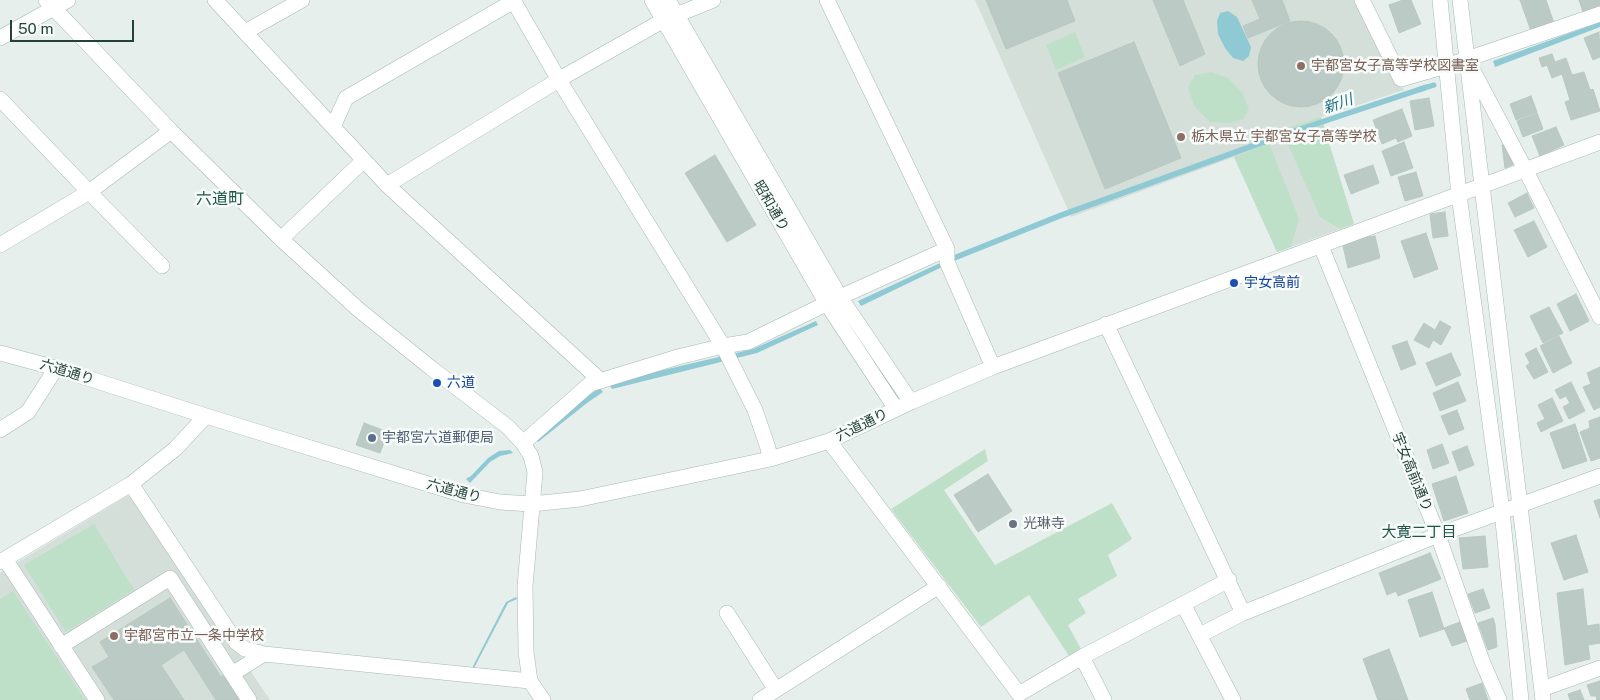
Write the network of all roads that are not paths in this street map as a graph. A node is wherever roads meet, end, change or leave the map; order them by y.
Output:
1 (68, 0) edge
2 (215, 0) edge
3 (302, 0) edge
4 (652, 0) edge
5 (668, 0) edge
6 (713, 0) edge
7 (827, 0) edge
8 (1362, 0) edge
9 (1440, 0) edge
10 (1460, 0) edge
11 (514, 1) edge
12 (50, 4) edge
13 (1600, 14) edge
14 (670, 18) junction
15 (245, 32) junction
16 (0, 38) edge
17 (1466, 59) junction
18 (1446, 66) junction
19 (559, 80) junction
20 (0, 99) edge
21 (333, 127) junction
22 (171, 131) junction
23 (1600, 142) edge
24 (364, 160) junction
25 (1525, 169) junction
26 (387, 185) junction
27 (1483, 186) junction
28 (89, 192) junction
29 (1459, 195) junction
30 (280, 239) junction
31 (0, 245) edge
32 (1321, 246) junction
33 (947, 249) junction
34 (162, 266) dead end
35 (834, 300) junction
36 (1600, 317) edge
37 (1106, 324) junction
38 (723, 346) junction
39 (0, 353) edge
40 (993, 367) junction
41 (56, 368) junction
42 (601, 381) junction
43 (911, 402) junction
44 (896, 408) junction
45 (206, 416) junction
46 (0, 430) edge
47 (829, 441) junction
48 (523, 443) junction
49 (770, 458) junction
50 (1600, 476) edge
51 (131, 484) junction
52 (532, 504) junction
53 (1521, 504) junction
54 (1502, 511) junction
55 (1438, 535) junction
56 (3, 561) edge
57 (1229, 580) junction
58 (939, 586) junction
59 (1183, 604) junction
60 (727, 613) dead end
61 (1243, 613) junction
62 (1200, 635) junction
63 (61, 646) junction
64 (264, 654) junction
65 (1082, 657) junction
66 (1600, 668) edge
67 (232, 674) junction
68 (530, 680) junction
69 (776, 690) junction
70 (1543, 694) edge
71 (1014, 697) edge
72 (97, 700) edge
73 (249, 700) edge
74 (543, 700) edge
75 (760, 700) edge
76 (1104, 700) edge
77 (1233, 700) edge
78 (1499, 700) edge
79 (1521, 700) edge

1 - 12 street
2 - 15 street
3 - 15 street
4 - 14 street, 昭和通り
5 - 14 street, 昭和通り
6 - 14 street
7 - 33 street
8 - 18 street
9 - 18 street
10 - 17 street
11 - 19 street
11 - 21 street
12 - 16 street
12 - 22 street
13 - 17 street
14 - 19 street
14 - 35 street, 昭和通り
15 - 21 street
17 - 18 street
17 - 25 street
17 - 27 street
18 - 29 street
19 - 26 street
19 - 38 street
20 - 28 street
21 - 24 street
22 - 28 street
22 - 30 street
23 - 25 street, 六道通り
24 - 26 street
24 - 30 street
25 - 27 street, 六道通り
25 - 36 street
26 - 42 street
27 - 29 street, 六道通り
27 - 53 street
28 - 31 street
28 - 34 street
29 - 32 street, 六道通り
29 - 54 street
30 - 48 street
32 - 37 street, 六道通り
32 - 55 street, 宇女高前通り
33 - 35 street
33 - 40 street
35 - 38 street
35 - 43 street, 昭和通り
35 - 44 street, 昭和通り
37 - 40 street, 六道通り
37 - 57 street
38 - 42 street
38 - 49 street
39 - 41 street, 六道通り
40 - 43 street, 六道通り
41 - 45 street, 六道通り
41 - 46 street
42 - 48 street
43 - 44 street, 六道通り
44 - 47 street, 六道通り
45 - 51 street
45 - 52 street, 六道通り
47 - 49 street, 六道通り
47 - 58 street
48 - 52 street
49 - 52 street, 六道通り
50 - 53 street
51 - 56 street
51 - 64 street
52 - 68 street
53 - 54 street
53 - 70 street
54 - 55 street
54 - 79 street
55 - 61 street
55 - 78 street, 宇女高前通り
56 - 63 street
57 - 59 street
57 - 61 street
58 - 69 street
58 - 71 street
59 - 62 street
59 - 65 street
60 - 69 street
61 - 62 street
62 - 77 street
63 - 67 street
63 - 72 street
64 - 67 street
64 - 68 street
65 - 71 street
65 - 76 street
66 - 70 street
67 - 73 street
68 - 74 street
69 - 75 street

